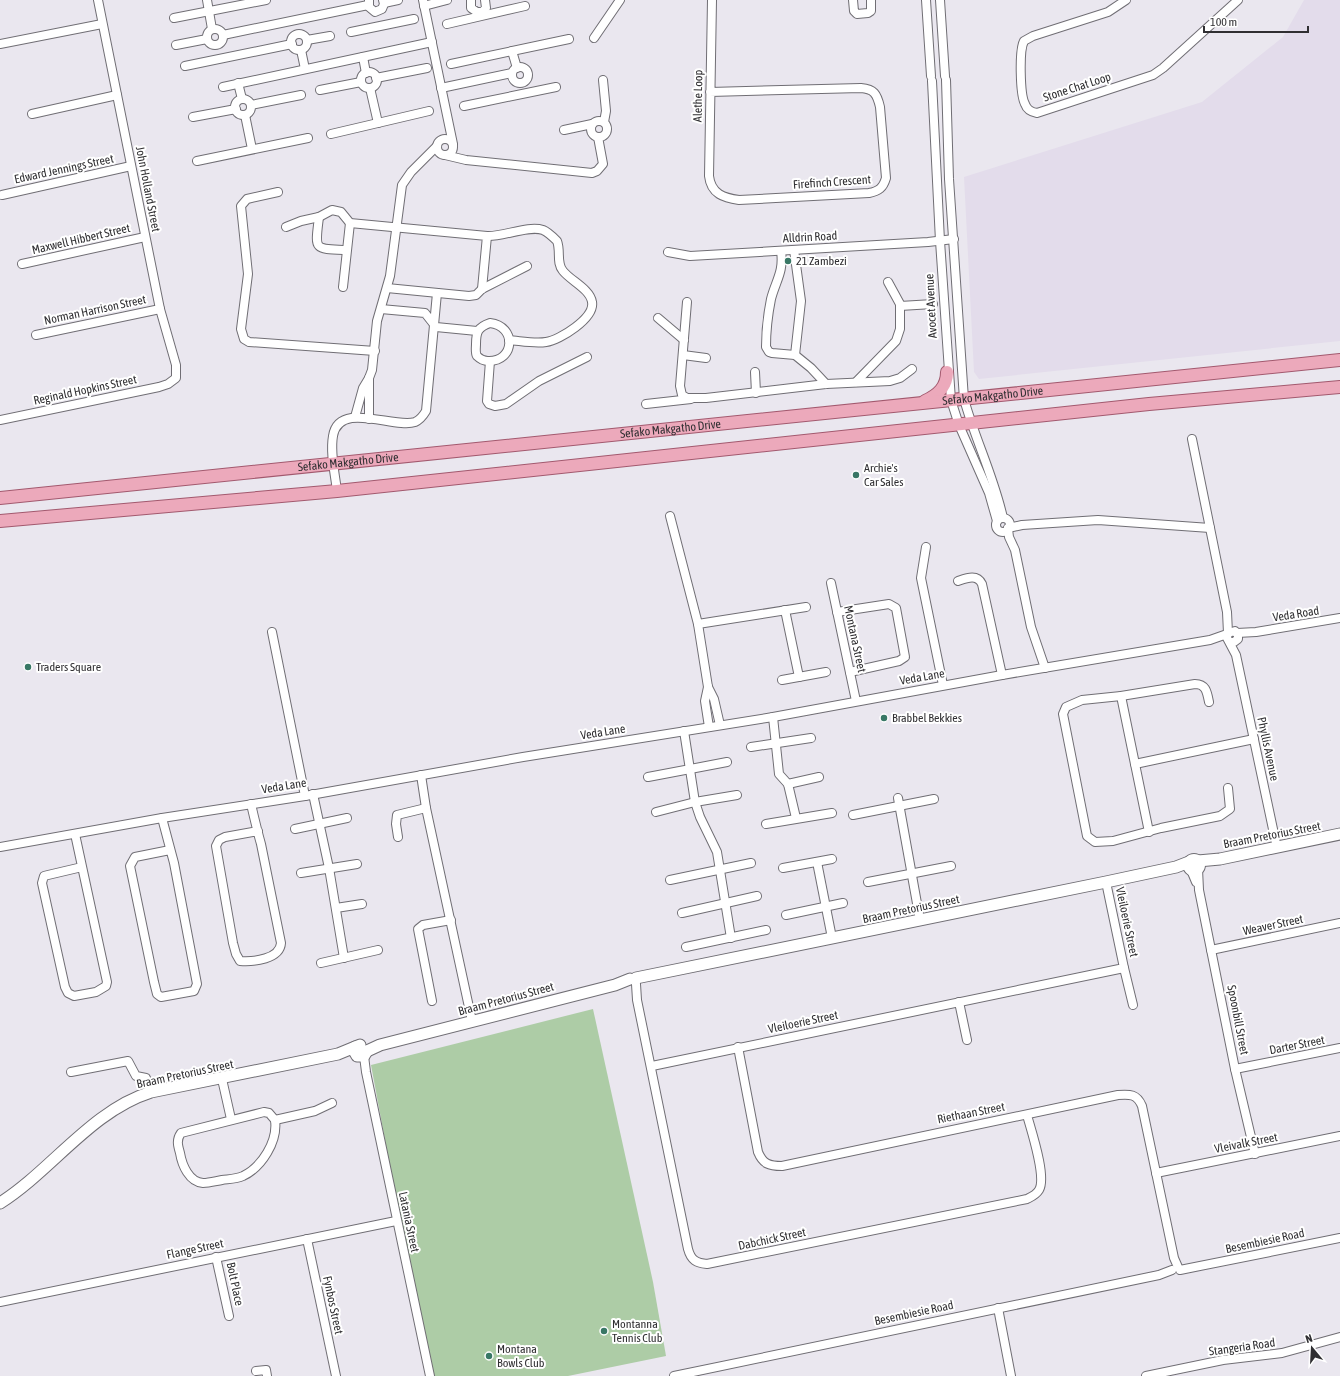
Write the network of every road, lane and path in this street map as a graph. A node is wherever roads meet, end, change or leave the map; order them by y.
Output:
1 (98, 0) edge
2 (207, 0) edge
3 (266, 0) edge
4 (398, 0) edge
5 (447, 0) edge
6 (471, 0) edge
7 (485, 0) edge
8 (620, 0) edge
9 (712, 0) edge
10 (853, 0) edge
11 (871, 0) edge
12 (926, 0) edge
13 (940, 0) edge
14 (1126, 0) edge
15 (1238, 0) edge
16 (369, 2) edge
17 (384, 2) edge
18 (423, 3) edge
19 (525, 6) dead end
20 (210, 12) junction
21 (378, 12) junction
22 (480, 14) junction
23 (174, 18) dead end
24 (414, 19) dead end
25 (294, 20) junction
26 (102, 24) junction
27 (447, 24) dead end
28 (380, 25) junction
29 (212, 30) junction
30 (351, 32) dead end
31 (297, 34) junction
32 (223, 35) junction
33 (330, 36) dead end
34 (594, 38) dead end
35 (207, 39) junction
36 (569, 39) dead end
37 (307, 40) junction
38 (432, 42) junction
39 (0, 44) edge
40 (292, 44) junction
41 (176, 45) dead end
42 (217, 45) junction
43 (301, 50) junction
44 (512, 51) junction
45 (362, 57) junction
46 (220, 58) junction
47 (451, 64) dead end
48 (185, 66) dead end
49 (427, 68) dead end
50 (305, 69) junction
51 (515, 71) junction
52 (366, 72) junction
53 (376, 78) junction
54 (603, 80) dead end
55 (361, 82) junction
56 (238, 83) junction
57 (521, 83) junction
58 (223, 87) dead end
59 (556, 87) dead end
60 (370, 88) junction
61 (441, 88) junction
62 (320, 90) dead end
63 (710, 92) junction
64 (524, 93) junction
65 (117, 95) junction
66 (300, 95) dead end
67 (242, 99) junction
68 (251, 105) junction
69 (464, 106) dead end
70 (236, 109) junction
71 (429, 111) dead end
72 (32, 114) dead end
73 (245, 115) junction
74 (193, 117) dead end
75 (604, 122) junction
76 (378, 123) junction
77 (592, 124) junction
78 (450, 128) junction
79 (564, 130) dead end
80 (331, 134) dead end
81 (598, 136) junction
82 (308, 138) dead end
83 (444, 139) junction
84 (453, 146) junction
85 (252, 149) junction
86 (440, 152) junction
87 (459, 159) junction
88 (197, 161) dead end
89 (132, 166) junction
90 (714, 191) joint
91 (278, 192) dead end
92 (2, 195) dead end
93 (319, 217) junction
94 (350, 223) junction
95 (286, 227) dead end
96 (395, 228) junction
97 (487, 236) junction
98 (146, 237) junction
99 (954, 239) junction
100 (940, 241) junction
101 (346, 250) junction
102 (794, 250) junction
103 (781, 251) junction
104 (668, 252) dead end
105 (22, 264) dead end
106 (527, 266) dead end
107 (888, 282) dead end
108 (342, 288) dead end
109 (387, 288) junction
110 (482, 289) junction
111 (437, 294) junction
112 (687, 302) dead end
113 (933, 304) dead end
114 (900, 306) junction
115 (160, 309) junction
116 (381, 309) junction
117 (658, 318) dead end
118 (433, 322) junction
119 (477, 332) junction
120 (36, 335) dead end
121 (509, 340) junction
122 (684, 340) junction
123 (375, 351) junction
124 (683, 355) junction
125 (795, 355) junction
126 (587, 357) dead end
127 (706, 358) dead end
128 (1340, 360) edge
129 (490, 361) junction
130 (811, 368) junction
131 (912, 369) dead end
132 (755, 372) dead end
133 (947, 372) junction
134 (369, 378) junction
135 (173, 381) joint
136 (856, 382) junction
137 (826, 384) junction
138 (807, 386) junction
139 (1340, 387) edge
140 (756, 393) junction
141 (694, 399) junction
142 (964, 399) junction
143 (951, 400) junction
144 (646, 404) dead end
145 (913, 405) junction
146 (355, 417) junction
147 (369, 419) junction
148 (0, 420) edge
149 (965, 424) junction
150 (1192, 439) dead end
151 (333, 465) junction
152 (337, 491) junction
153 (0, 498) edge
154 (670, 516) dead end
155 (0, 521) edge
156 (1005, 527) junction
157 (1210, 528) junction
158 (926, 548) dead end
159 (958, 581) dead end
160 (830, 583) dead end
161 (806, 607) dead end
162 (785, 610) junction
163 (837, 612) junction
164 (1340, 618) edge
165 (698, 624) junction
166 (272, 632) dead end
167 (1233, 637) junction
168 (1210, 640) joint
169 (1045, 668) junction
170 (826, 672) dead end
171 (850, 672) junction
172 (1002, 675) junction
173 (799, 677) junction
174 (782, 680) dead end
175 (943, 685) junction
176 (708, 687) junction
177 (1121, 696) junction
178 (856, 701) junction
179 (1209, 702) dead end
180 (773, 717) junction
181 (720, 725) junction
182 (709, 727) junction
183 (684, 731) junction
184 (810, 738) dead end
185 (1254, 739) junction
186 (776, 744) junction
187 (751, 747) dead end
188 (728, 762) dead end
189 (1135, 764) junction
190 (690, 768) junction
191 (421, 775) junction
192 (648, 777) dead end
193 (819, 777) dead end
194 (788, 784) junction
195 (1228, 788) dead end
196 (309, 795) junction
197 (737, 795) dead end
198 (934, 799) dead end
199 (695, 802) junction
200 (899, 802) junction
201 (251, 804) junction
202 (426, 808) junction
203 (656, 812) dead end
204 (832, 813) dead end
205 (853, 816) dead end
206 (162, 818) junction
207 (347, 818) dead end
208 (796, 818) junction
209 (320, 824) junction
210 (766, 824) dead end
211 (295, 828) dead end
212 (258, 831) junction
213 (1149, 832) junction
214 (75, 834) junction
215 (1340, 834) edge
216 (398, 837) dead end
217 (0, 847) edge
218 (1277, 848) junction
219 (170, 850) junction
220 (832, 859) dead end
221 (816, 862) junction
222 (752, 863) dead end
223 (356, 864) dead end
224 (1196, 865) junction
225 (951, 866) dead end
226 (82, 868) junction
227 (329, 868) junction
228 (783, 868) dead end
229 (720, 869) junction
230 (301, 873) dead end
231 (912, 874) junction
232 (670, 880) dead end
233 (868, 882) dead end
234 (1106, 882) junction
235 (758, 896) dead end
236 (843, 903) dead end
237 (362, 904) dead end
238 (726, 904) junction
239 (826, 906) junction
240 (336, 908) junction
241 (682, 913) dead end
242 (786, 915) dead end
243 (451, 920) junction
244 (920, 920) junction
245 (1340, 923) edge
246 (766, 930) dead end
247 (731, 938) junction
248 (832, 938) junction
249 (686, 947) dead end
250 (378, 950) dead end
251 (1211, 950) junction
252 (344, 958) junction
253 (321, 963) dead end
254 (1124, 968) junction
255 (634, 982) junction
256 (432, 1001) dead end
257 (959, 1002) junction
258 (1133, 1004) dead end
259 (472, 1022) junction
260 (967, 1040) dead end
261 (738, 1047) junction
262 (1340, 1048) edge
263 (361, 1052) junction
264 (652, 1066) junction
265 (1235, 1069) junction
266 (71, 1072) dead end
267 (222, 1079) junction
268 (151, 1092) junction
269 (332, 1103) dead end
270 (1027, 1114) junction
271 (231, 1119) junction
272 (275, 1120) junction
273 (1340, 1136) edge
274 (1255, 1154) junction
275 (1156, 1173) junction
276 (0, 1203) edge
277 (396, 1221) junction
278 (1340, 1238) edge
279 (307, 1239) junction
280 (216, 1257) junction
281 (1176, 1270) junction
282 (0, 1302) edge
283 (998, 1308) junction
284 (230, 1316) dead end
285 (1340, 1337) edge
286 (256, 1371) dead end
287 (267, 1376) edge
288 (336, 1376) edge
289 (430, 1376) edge
290 (674, 1376) edge
291 (1011, 1376) edge
292 (1146, 1376) edge

1 - 26 street, John Holland Street
2 - 20 street
3 - 20 street
4 - 17 street
5 - 18 street
6 - 22 street
7 - 22 street
8 - 34 street
9 - 63 street, Alethe Loop
10 - 11 street
12 - 100 street, Avocet Avenue
13 - 99 street, Avocet Avenue
14 - 15 street, Stone Chat Loop
16 - 21 street
16 - 25 street
17 - 21 street
18 - 38 street
19 - 22 street
20 - 23 street
20 - 29 street
21 - 28 street
22 - 27 street
24 - 28 street
25 - 31 street
25 - 32 street
26 - 39 street
26 - 65 street, John Holland Street
28 - 30 street
29 - 32 street
29 - 35 street
31 - 37 street
31 - 40 street
32 - 42 street
33 - 37 street
35 - 41 street
35 - 42 street
36 - 44 street
37 - 43 street
38 - 45 street
38 - 61 street
40 - 43 street
40 - 46 street
42 - 46 street
43 - 50 street
44 - 47 street
44 - 51 street
45 - 50 street
45 - 52 street
46 - 48 street
49 - 53 street
50 - 56 street
51 - 57 street
51 - 57 street
51 - 61 street
52 - 53 street
52 - 55 street
53 - 60 street
54 - 75 street
55 - 60 street
55 - 62 street
56 - 58 street
56 - 67 street
57 - 64 street
59 - 64 street
60 - 76 street
61 - 78 street
63 - 90 street, Alethe Loop
63 - 90 street, Firefinch Crescent
64 - 69 street
65 - 72 street
65 - 89 street, John Holland Street
66 - 68 street
67 - 68 street
67 - 70 street
68 - 73 street
70 - 73 street
70 - 74 street
71 - 76 street
73 - 85 street
75 - 77 street
75 - 81 street
76 - 80 street
77 - 79 street
77 - 81 street
78 - 83 street
78 - 84 street
81 - 87 street
82 - 85 street
83 - 84 street
83 - 86 street
84 - 86 street
84 - 87 street
85 - 88 street
86 - 87 street
86 - 96 street
89 - 92 street, Edward Jennings Street
89 - 98 street, John Holland Street
91 - 123 street
93 - 94 street
93 - 95 street
93 - 101 street
94 - 96 street
94 - 101 street
96 - 97 street
96 - 109 street
97 - 110 street
97 - 121 street
98 - 105 street, Maxwell Hibbert Street
98 - 115 street, John Holland Street
99 - 100 street, Alldrin Road
99 - 142 street, Avocet Avenue
100 - 102 street, Alldrin Road
100 - 133 street, Avocet Avenue
101 - 108 street
102 - 103 street, Alldrin Road
102 - 125 street
103 - 104 street, Alldrin Road
103 - 125 street
106 - 110 street
107 - 114 street
109 - 111 street
109 - 116 street
110 - 111 street
111 - 118 street
112 - 122 street
113 - 114 street
114 - 136 street
115 - 120 street, Norman Harrison Street
115 - 135 street, John Holland Street
116 - 118 street
116 - 123 street
117 - 122 street
118 - 119 street
118 - 147 street
119 - 121 street
119 - 129 street
121 - 129 street
122 - 124 street
123 - 134 street
124 - 127 street
124 - 141 street
125 - 130 street
126 - 129 street
128 - 142 main road, Sefako Makgatho Drive
130 - 137 street
130 - 138 street
131 - 136 street
132 - 140 street
133 - 143 street, Avocet Avenue
133 - 145 main road
134 - 146 street
134 - 147 street
135 - 148 street, Reginald Hopkins Street
136 - 137 street
137 - 138 street
138 - 140 street
139 - 149 main road, Sefako Makgatho Drive
140 - 141 street
141 - 144 street
142 - 143 main road, Sefako Makgatho Drive
142 - 149 street, Avocet Avenue
143 - 145 main road, Sefako Makgatho Drive
143 - 149 street, Avocet Avenue
145 - 151 main road, Sefako Makgatho Drive
146 - 147 street
146 - 151 street
149 - 152 main road, Sefako Makgatho Drive
149 - 156 street, Avocet Avenue
149 - 156 street, Avocet Avenue
150 - 157 street, Phyllis Avenue
151 - 152 street
151 - 153 main road, Sefako Makgatho Drive
152 - 155 main road, Sefako Makgatho Drive
154 - 165 street
156 - 157 street
156 - 169 street
157 - 167 street, Phyllis Avenue
158 - 175 street
159 - 172 street
160 - 163 street, Montana Street
161 - 162 street
162 - 165 street
162 - 173 street
163 - 171 street, Montana Street
163 - 171 street
164 - 167 street, Veda Road
165 - 176 street
166 - 196 street
167 - 168 street, Veda Road
167 - 185 street, Phyllis Avenue
168 - 169 street, Veda Lane
169 - 172 street, Veda Lane
170 - 173 street
171 - 178 street, Montana Street
172 - 175 street, Veda Lane
173 - 174 street
175 - 178 street, Veda Lane
176 - 181 street
176 - 182 street
177 - 179 street
177 - 189 street
177 - 213 street
178 - 180 street, Veda Lane
180 - 181 street, Veda Lane
180 - 186 street
181 - 182 street, Veda Lane
182 - 183 street, Veda Lane
183 - 190 street
183 - 191 street, Veda Lane
184 - 186 street
185 - 189 street
185 - 218 street, Phyllis Avenue
186 - 187 street
186 - 194 street
188 - 190 street
189 - 213 street
190 - 192 street
190 - 199 street
191 - 196 street, Veda Lane
191 - 202 street
193 - 194 street
194 - 208 street
195 - 213 street
196 - 201 street, Veda Lane
196 - 209 street
197 - 199 street
198 - 200 street
199 - 203 street
199 - 229 street
200 - 205 street
200 - 231 street
201 - 206 street, Veda Lane
201 - 212 street
202 - 216 street
202 - 243 street
204 - 208 street
206 - 214 street, Veda Lane
206 - 219 street
207 - 209 street
208 - 210 street
209 - 211 street
209 - 227 street
212 - 212 street
214 - 217 street, Veda Lane
214 - 226 street
215 - 218 street, Braam Pretorius Street
218 - 224 street, Braam Pretorius Street
219 - 219 street
220 - 221 street
221 - 228 street
221 - 239 street
222 - 229 street
223 - 227 street
224 - 234 street, Braam Pretorius Street
224 - 251 street, Spoonbill Street
225 - 231 street
226 - 226 street
227 - 230 street
227 - 240 street
229 - 232 street
229 - 238 street
231 - 233 street
231 - 244 street
234 - 244 street, Braam Pretorius Street
234 - 254 street, Vleiloerie Street
235 - 238 street
236 - 239 street
237 - 240 street
238 - 241 street
238 - 247 street
239 - 242 street
239 - 248 street
240 - 252 street
243 - 256 street
243 - 259 street
244 - 248 street, Braam Pretorius Street
245 - 251 street, Weaver Street
246 - 247 street
247 - 249 street
248 - 255 street, Braam Pretorius Street
250 - 252 street
251 - 265 street, Spoonbill Street
252 - 253 street
254 - 257 street, Vleiloerie Street
254 - 258 street, Vleiloerie Street
255 - 259 street, Braam Pretorius Street
255 - 264 street, Dabchick Street
257 - 260 street
257 - 261 street, Vleiloerie Street
259 - 263 street, Braam Pretorius Street
261 - 264 street, Vleiloerie Street
261 - 270 street, Riethaan Street
262 - 265 street, Darter Street
263 - 267 street, Braam Pretorius Street
263 - 277 street, Latania Street
264 - 270 street, Dabchick Street
265 - 274 street, Spoonbill Street
266 - 268 street
267 - 268 street, Braam Pretorius Street
267 - 271 street
268 - 276 street, Braam Pretorius Street
269 - 272 street
270 - 275 street, Riethaan Street
271 - 272 street
271 - 272 street
273 - 274 street, Vleivalk Street
274 - 275 street, Vleivalk Street
275 - 281 street, Riethaan Street
277 - 279 street, Flange Street
277 - 289 street, Latania Street
278 - 281 street, Besembiesie Road
279 - 280 street, Flange Street
279 - 288 street, Fynbos Street
280 - 282 street, Flange Street
280 - 284 street, Bolt Place
281 - 283 street, Besembiesie Road
283 - 290 street, Besembiesie Road
283 - 291 street
285 - 292 street, Stangeria Road
286 - 287 street

